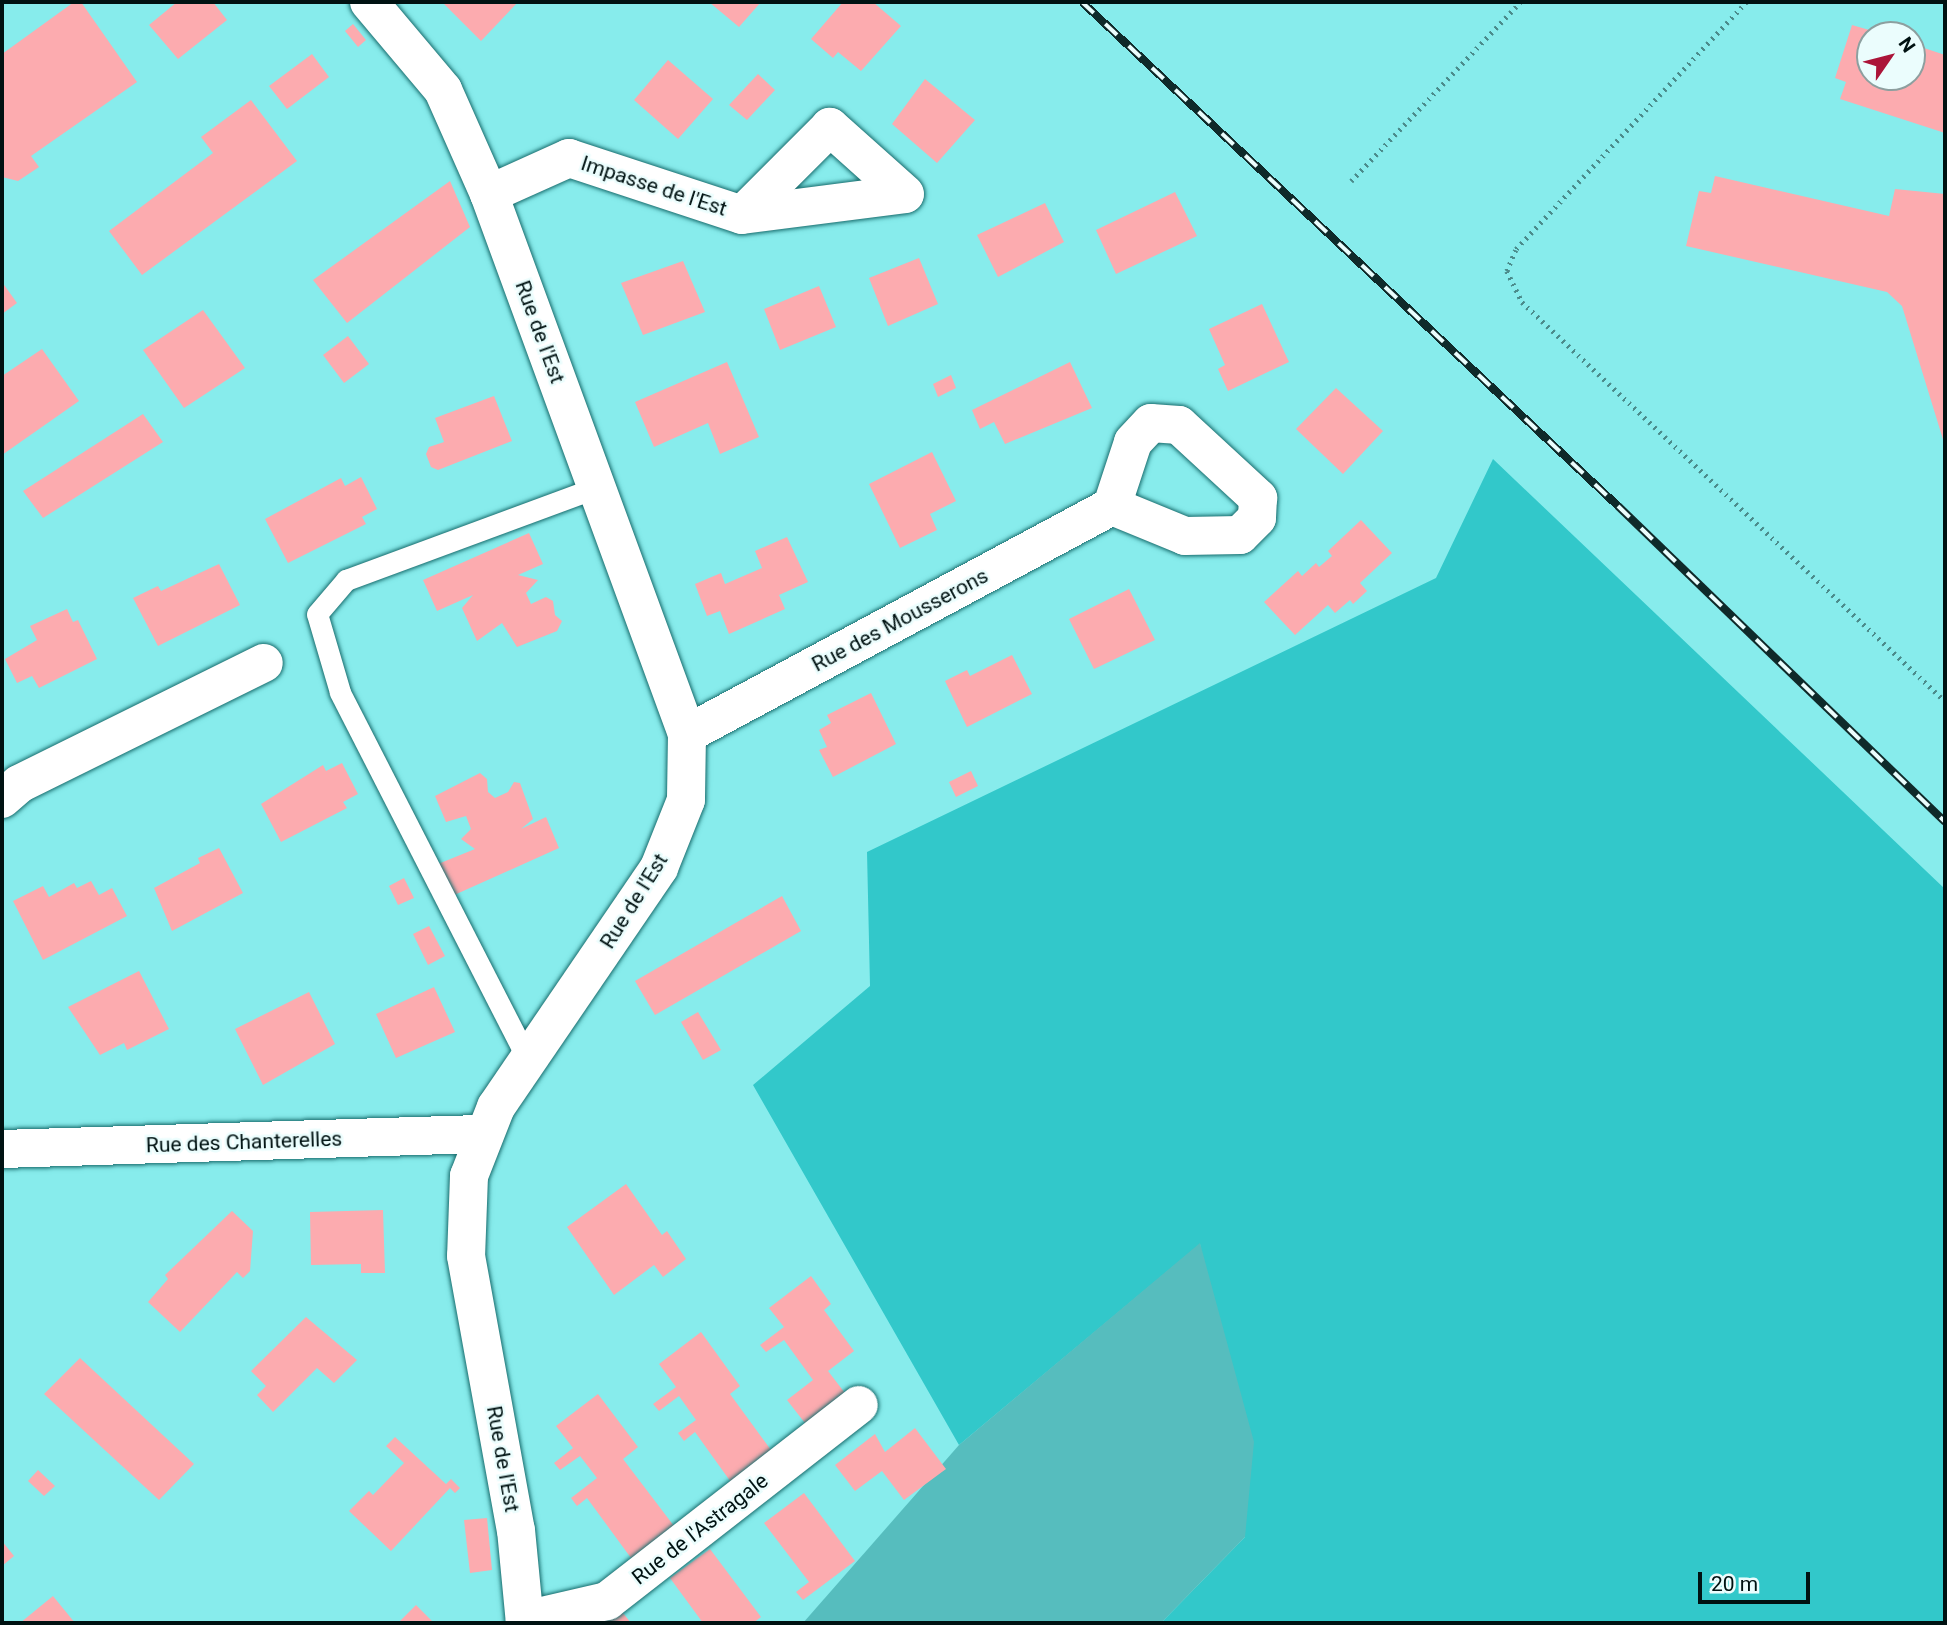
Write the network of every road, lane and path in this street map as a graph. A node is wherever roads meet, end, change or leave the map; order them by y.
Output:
1 (369, 2) edge
2 (1520, 2) edge
3 (1747, 2) edge
4 (1351, 181) dead end
5 (489, 194) junction
6 (742, 215) dead end
7 (598, 487) junction
8 (1112, 506) dead end
9 (264, 663) dead end
10 (1945, 701) edge
11 (687, 734) junction
12 (2, 799) edge
13 (528, 1060) junction
14 (485, 1134) junction
15 (2, 1149) edge
16 (859, 1405) dead end
17 (525, 1621) edge

1 - 5 street, Rue de l'Est
2 - 4 path
3 - 10 path
5 - 6 street, Impasse de l'Est
5 - 7 street, Rue de l'Est
7 - 11 street, Rue de l'Est
7 - 13 lane
8 - 11 street, Rue des Mousserons
9 - 12 street
11 - 13 street, Rue de l'Est
13 - 14 street, Rue de l'Est
14 - 15 street, Rue des Chanterelles
14 - 17 street, Rue de l'Est
16 - 17 street, Rue de l'Astragale

